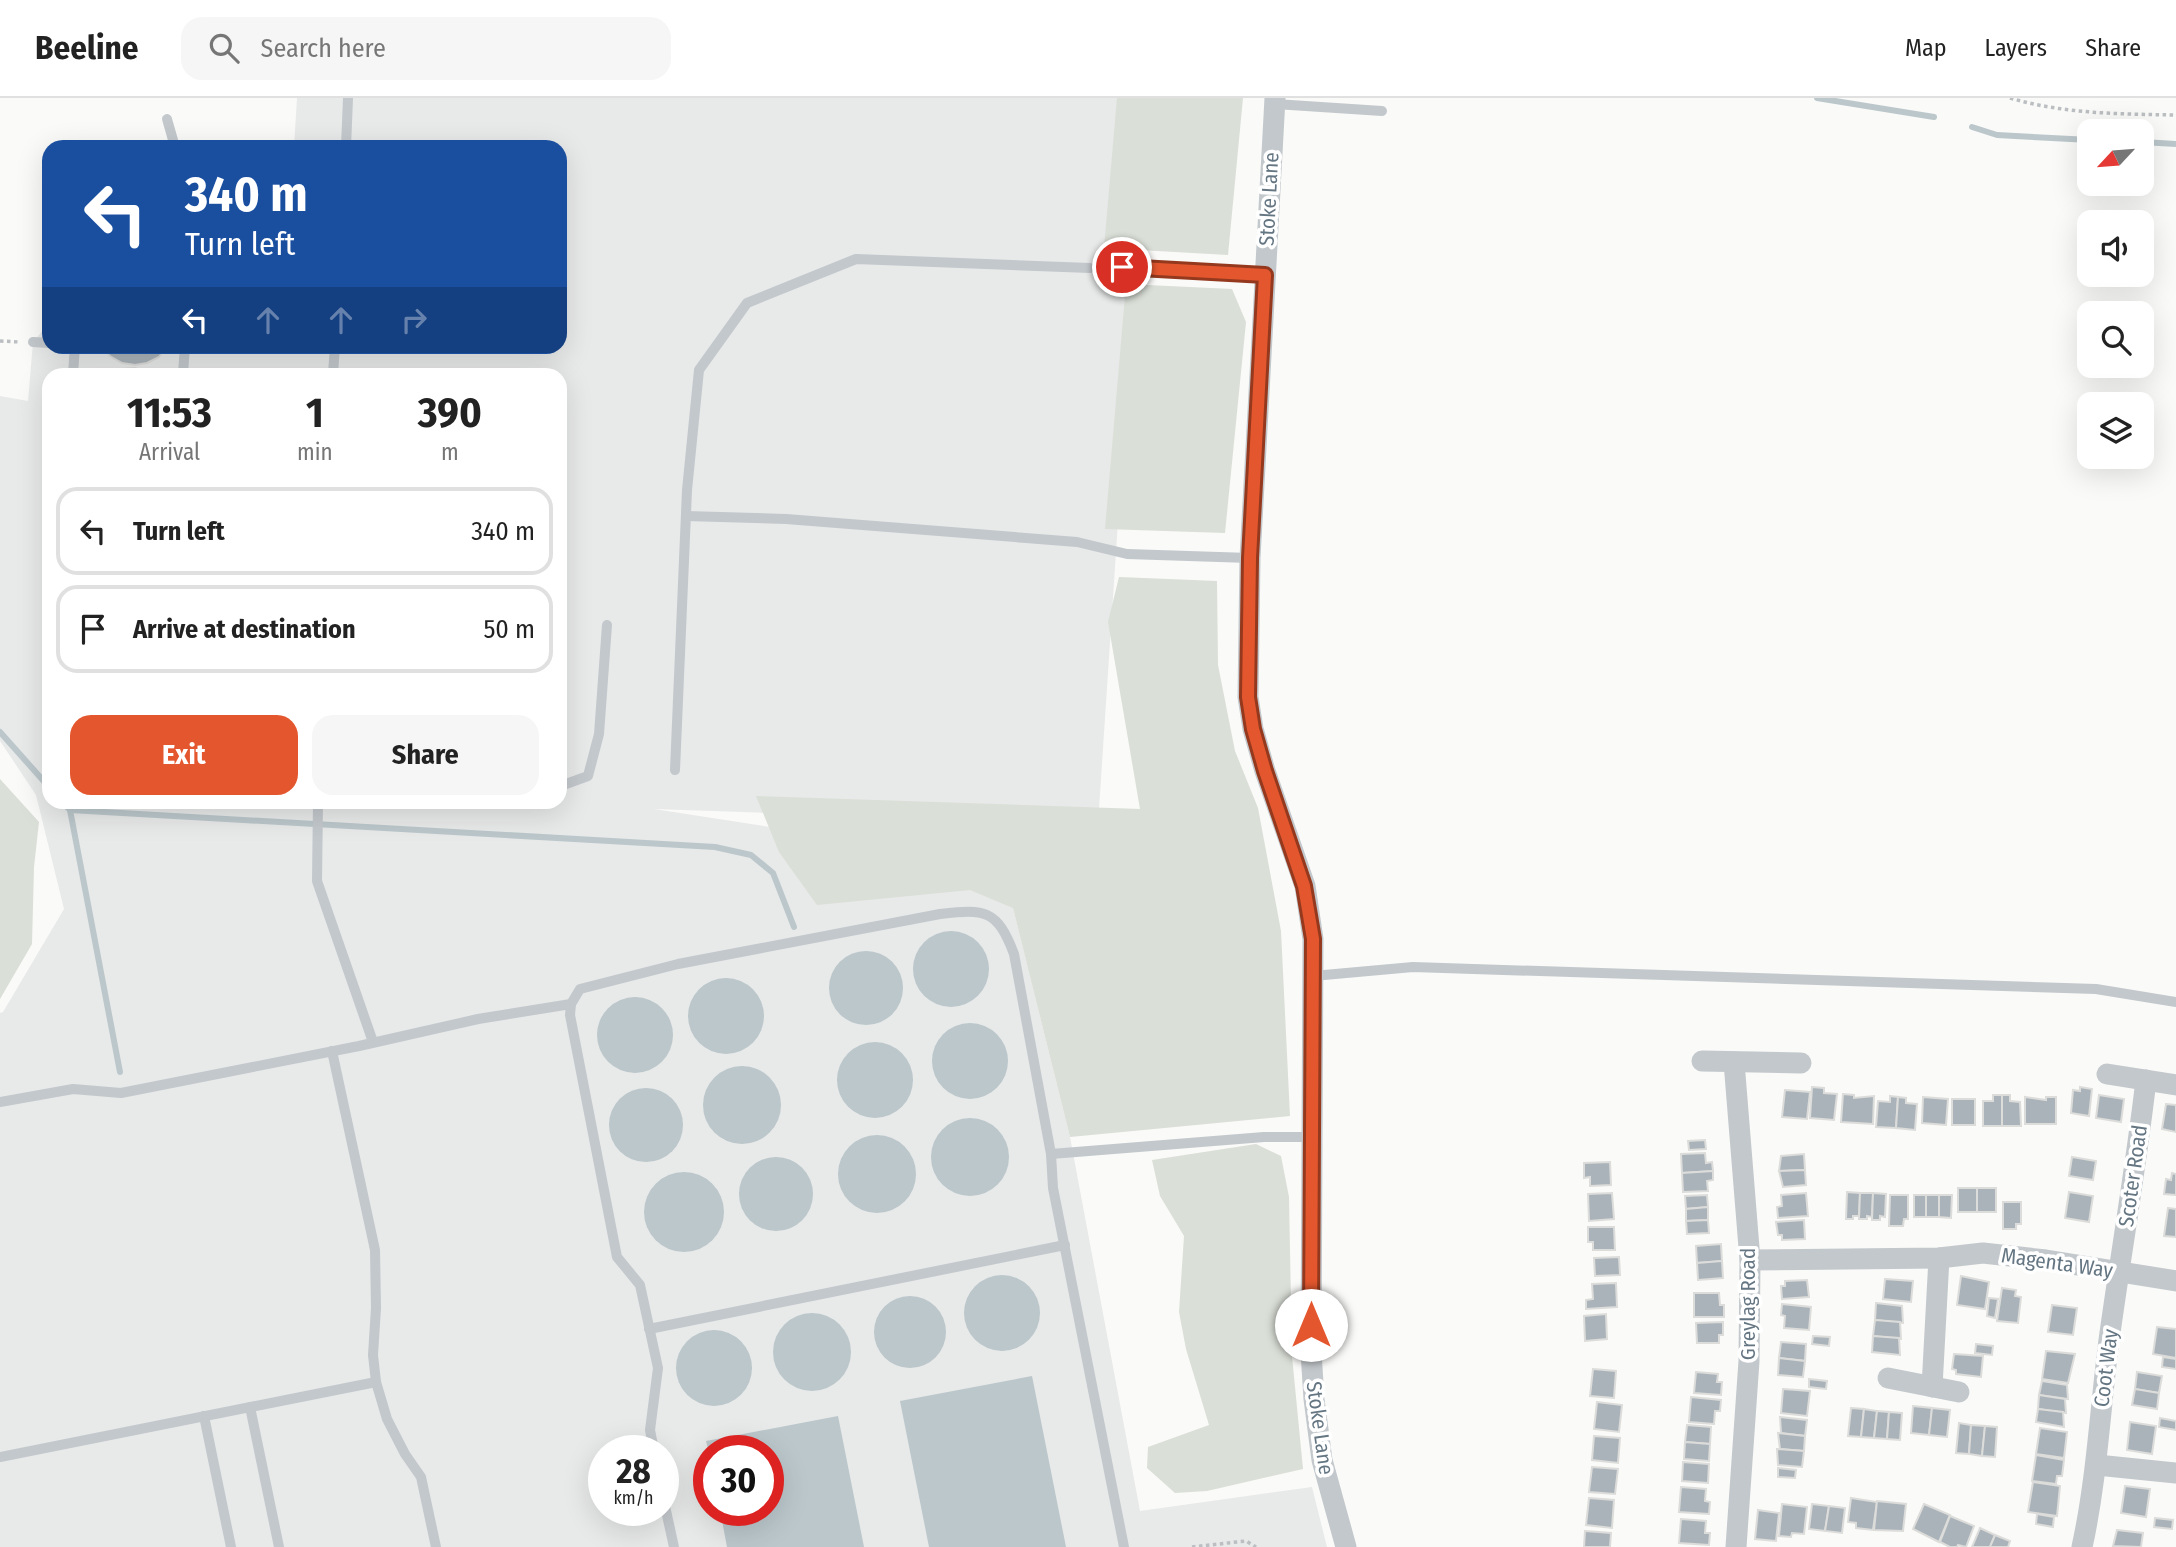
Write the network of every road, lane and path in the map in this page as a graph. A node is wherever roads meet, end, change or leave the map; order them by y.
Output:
1 (348, 98) edge
2 (2010, 98) edge
3 (1275, 101) edge
4 (1382, 111) dead end
5 (2176, 115) edge
6 (167, 119) dead end
7 (173, 140) edge
8 (346, 140) edge
9 (1122, 267) dead end
10 (1090, 268) dead end
11 (1265, 275) junction
12 (33, 342) dead end
13 (42, 343) edge
14 (686, 516) junction
15 (1250, 558) junction
16 (607, 625) dead end
17 (675, 770) dead end
18 (567, 784) edge
19 (318, 809) edge
20 (1313, 976) junction
21 (2176, 1002) edge
22 (571, 1004) junction
23 (373, 1042) junction
24 (332, 1051) junction
25 (1702, 1062) dead end
26 (1734, 1062) junction
27 (1801, 1063) dead end
28 (2107, 1074) dead end
29 (2147, 1080) junction
30 (2176, 1085) edge
31 (0, 1102) edge
32 (1311, 1137) junction
33 (1051, 1154) junction
34 (1065, 1245) junction
35 (1938, 1258) junction
36 (1750, 1260) junction
37 (2119, 1271) junction
38 (2176, 1281) edge
39 (649, 1329) junction
40 (1888, 1378) dead end
41 (376, 1382) junction
42 (1932, 1387) junction
43 (1958, 1392) dead end
44 (250, 1407) junction
45 (204, 1416) junction
46 (651, 1435) edge
47 (0, 1457) edge
48 (2097, 1465) junction
49 (2176, 1472) edge
50 (669, 1526) edge
51 (231, 1547) edge
52 (279, 1547) edge
53 (436, 1547) edge
54 (674, 1547) edge
55 (1124, 1547) edge
56 (1192, 1547) edge
57 (1256, 1547) edge
58 (1346, 1547) edge
59 (1737, 1547) edge
60 (2082, 1547) edge

1 - 8 lane
2 - 5 path
3 - 4 lane
3 - 11 street, Stoke Lane
6 - 7 lane
9 - 11 lane
10 - 14 lane
11 - 15 street, Stoke Lane
12 - 13 lane
14 - 15 lane
14 - 17 lane
15 - 20 street, Stoke Lane
16 - 18 lane
19 - 23 lane
20 - 21 lane
20 - 32 street, Stoke Lane
22 - 23 lane
22 - 33 lane
22 - 39 lane
23 - 24 lane
24 - 31 lane
24 - 41 lane
25 - 26 street
26 - 27 street
26 - 36 street, Greylag Road
28 - 29 street
29 - 30 street
29 - 37 street, Scoter Road
32 - 33 lane
32 - 58 street, Stoke Lane
33 - 34 lane
34 - 39 lane
34 - 55 lane
35 - 36 street, Magenta Way
35 - 37 street, Magenta Way
35 - 42 street
36 - 59 street, Greylag Road
37 - 38 street, Magenta Way
37 - 48 street, Coot Way
39 - 46 lane
40 - 42 street
41 - 44 lane
41 - 53 lane
42 - 43 street
44 - 45 lane
44 - 52 lane
45 - 47 lane
45 - 51 lane
48 - 49 street
48 - 60 street, Coot Way
50 - 54 lane
56 - 57 path

